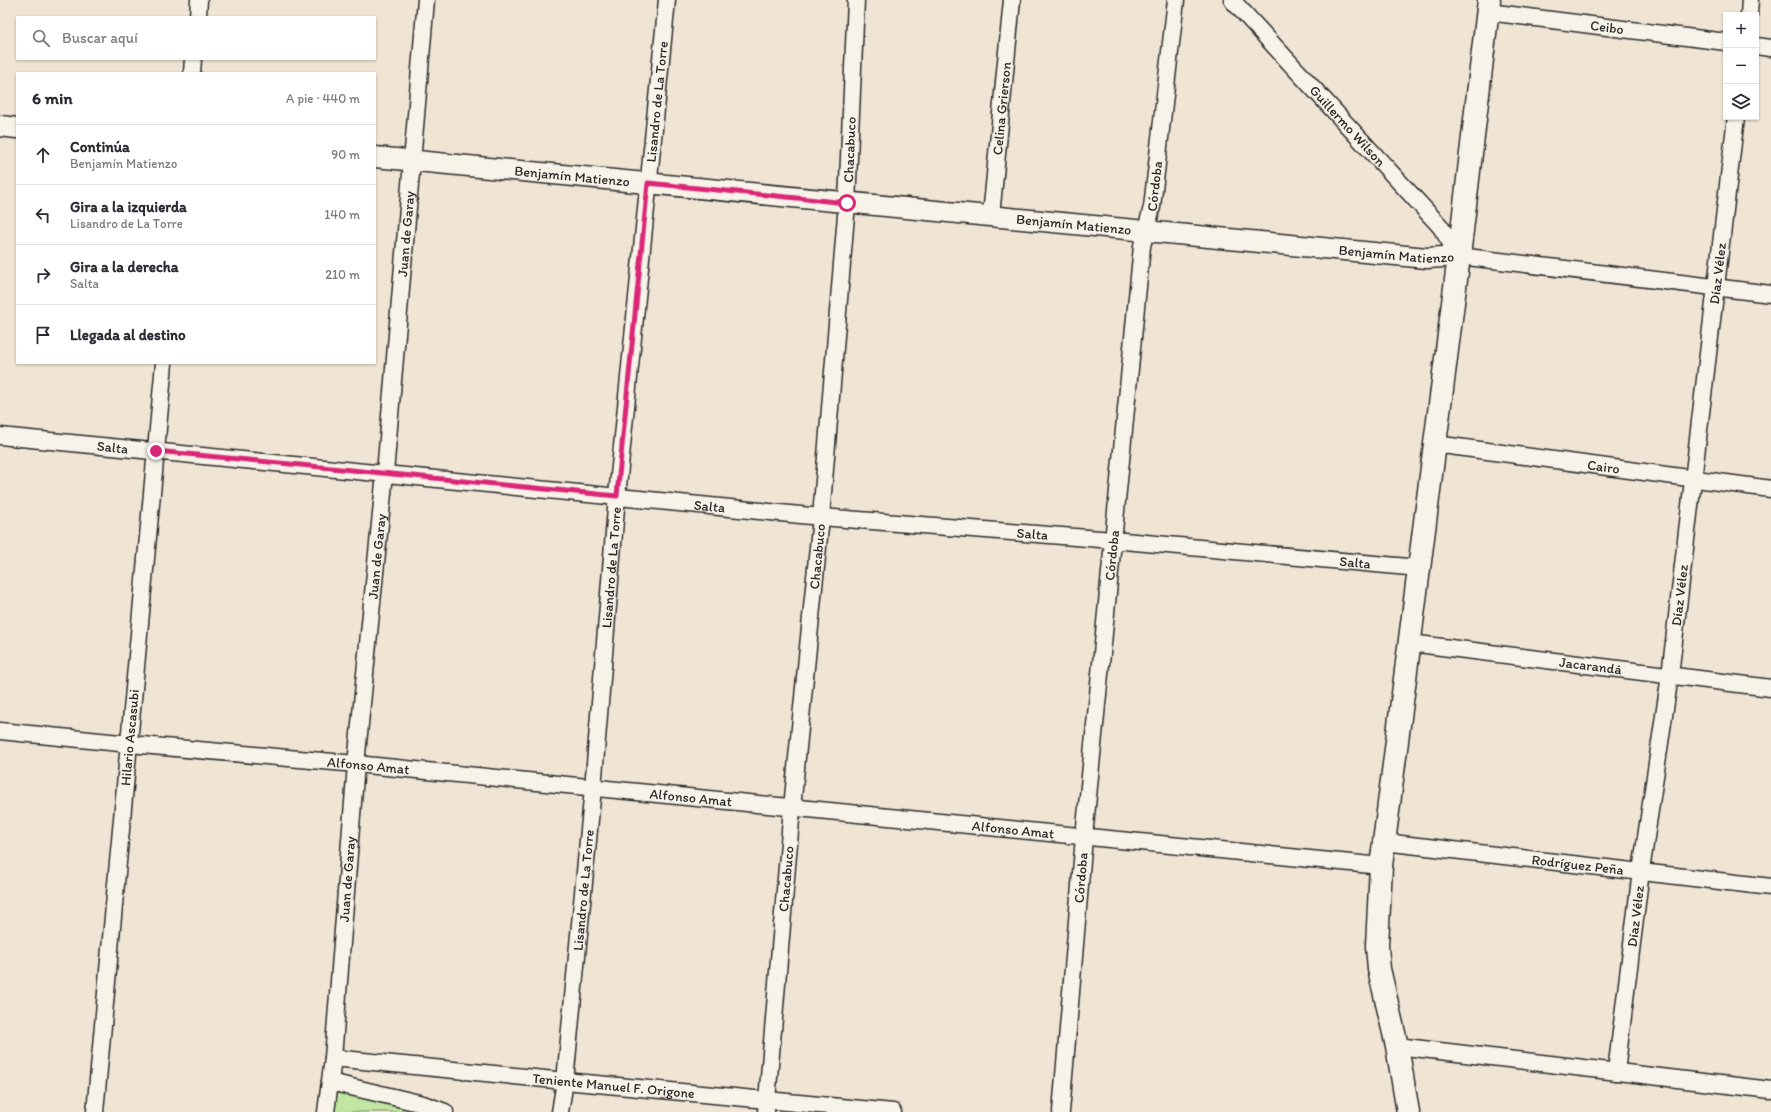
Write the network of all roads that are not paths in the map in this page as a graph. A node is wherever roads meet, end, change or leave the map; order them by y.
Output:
1 (199, 0) edge
2 (426, 0) edge
3 (667, 0) edge
4 (856, 0) edge
5 (1012, 0) edge
6 (1176, 0) edge
7 (1232, 0) edge
8 (1750, 0) edge
9 (1489, 6) edge
10 (1749, 12) edge
11 (198, 16) edge
12 (1723, 42) edge
13 (1759, 46) edge
14 (1771, 48) edge
15 (193, 60) edge
16 (192, 72) edge
17 (1736, 120) edge
18 (0, 126) edge
19 (16, 128) edge
20 (376, 158) edge
21 (411, 160) junction
22 (648, 183) junction
23 (847, 203) junction
24 (991, 216) junction
25 (1146, 231) junction
26 (1459, 256) junction
27 (1717, 287) junction
28 (1771, 294) edge
29 (164, 364) edge
30 (0, 436) edge
31 (1435, 444) junction
32 (156, 451) junction
33 (385, 473) junction
34 (1694, 479) junction
35 (1771, 489) edge
36 (617, 496) junction
37 (821, 517) junction
38 (1113, 540) junction
39 (1419, 568) junction
40 (1410, 643) junction
41 (1670, 675) junction
42 (1771, 688) edge
43 (0, 731) edge
44 (130, 744) junction
45 (356, 764) junction
46 (593, 788) junction
47 (792, 808) junction
48 (1084, 837) junction
49 (1384, 842) junction
50 (1381, 866) junction
51 (1641, 871) junction
52 (1771, 887) edge
53 (1397, 1046) junction
54 (334, 1058) junction
55 (1616, 1072) junction
56 (330, 1082) junction
57 (565, 1082) junction
58 (1771, 1090) edge
59 (766, 1106) edge
60 (95, 1112) edge
61 (326, 1112) edge
62 (445, 1112) edge
63 (560, 1112) edge
64 (893, 1112) edge
65 (1062, 1112) edge
66 (1408, 1112) edge

1 - 11 street
2 - 21 street, Juan de Garay
3 - 22 street, Lisandro de La Torre
4 - 23 street, Chacabuco
5 - 24 street, Celina Grierson
6 - 25 street, Córdoba
7 - 26 street, Guillermo Wilson
8 - 10 street
9 - 12 street, Ceibo
9 - 26 main road
13 - 14 street
15 - 16 street
17 - 27 street, Díaz Vélez
18 - 19 street
20 - 21 street, Benjamín Matienzo
21 - 22 street, Benjamín Matienzo
21 - 33 street, Juan de Garay
22 - 23 street, Benjamín Matienzo
22 - 36 street, Lisandro de La Torre
23 - 24 street, Benjamín Matienzo
23 - 37 street, Chacabuco
24 - 25 street, Benjamín Matienzo
25 - 26 street, Benjamín Matienzo
25 - 38 street, Córdoba
26 - 27 street, Benjamín Matienzo
26 - 31 main road
27 - 28 street, Benjamín Matienzo
27 - 34 street, Díaz Vélez
29 - 32 street, Hilario Ascasubi
30 - 32 street, Salta
31 - 34 street, Cairo
31 - 39 main road
32 - 33 street, Salta
32 - 44 street, Hilario Ascasubi
33 - 36 street, Salta
33 - 45 street, Juan de Garay
34 - 35 street, Cairo
34 - 41 street, Díaz Vélez
36 - 37 street, Salta
36 - 46 street, Lisandro de La Torre
37 - 38 street, Salta
37 - 47 street, Chacabuco
38 - 39 street, Salta
38 - 48 street, Córdoba
39 - 40 main road
40 - 41 street, Jacarandá
40 - 49 main road
41 - 42 street, Jacarandá
41 - 51 street, Díaz Vélez
43 - 44 street, Alfonso Amat
44 - 45 street, Alfonso Amat
44 - 60 street, Hilario Ascasubi
45 - 46 street, Alfonso Amat
45 - 54 street, Juan de Garay
46 - 47 street, Alfonso Amat
46 - 57 street, Lisandro de La Torre
47 - 48 street, Alfonso Amat
47 - 59 street, Chacabuco
48 - 50 street, Alfonso Amat
48 - 65 street, Córdoba
49 - 50 main road
49 - 51 street, Rodríguez Peña
50 - 53 main road
51 - 52 street, Rodríguez Peña
51 - 55 street, Díaz Vélez
53 - 55 street
53 - 66 main road
54 - 56 street, Juan de Garay
54 - 57 street, Teniente Manuel F. Origone
55 - 58 street
56 - 61 street, Juan de Garay
56 - 62 street
57 - 59 street, Teniente Manuel F. Origone
57 - 63 street, Lisandro de La Torre
59 - 64 street, Teniente Manuel F. Origone

